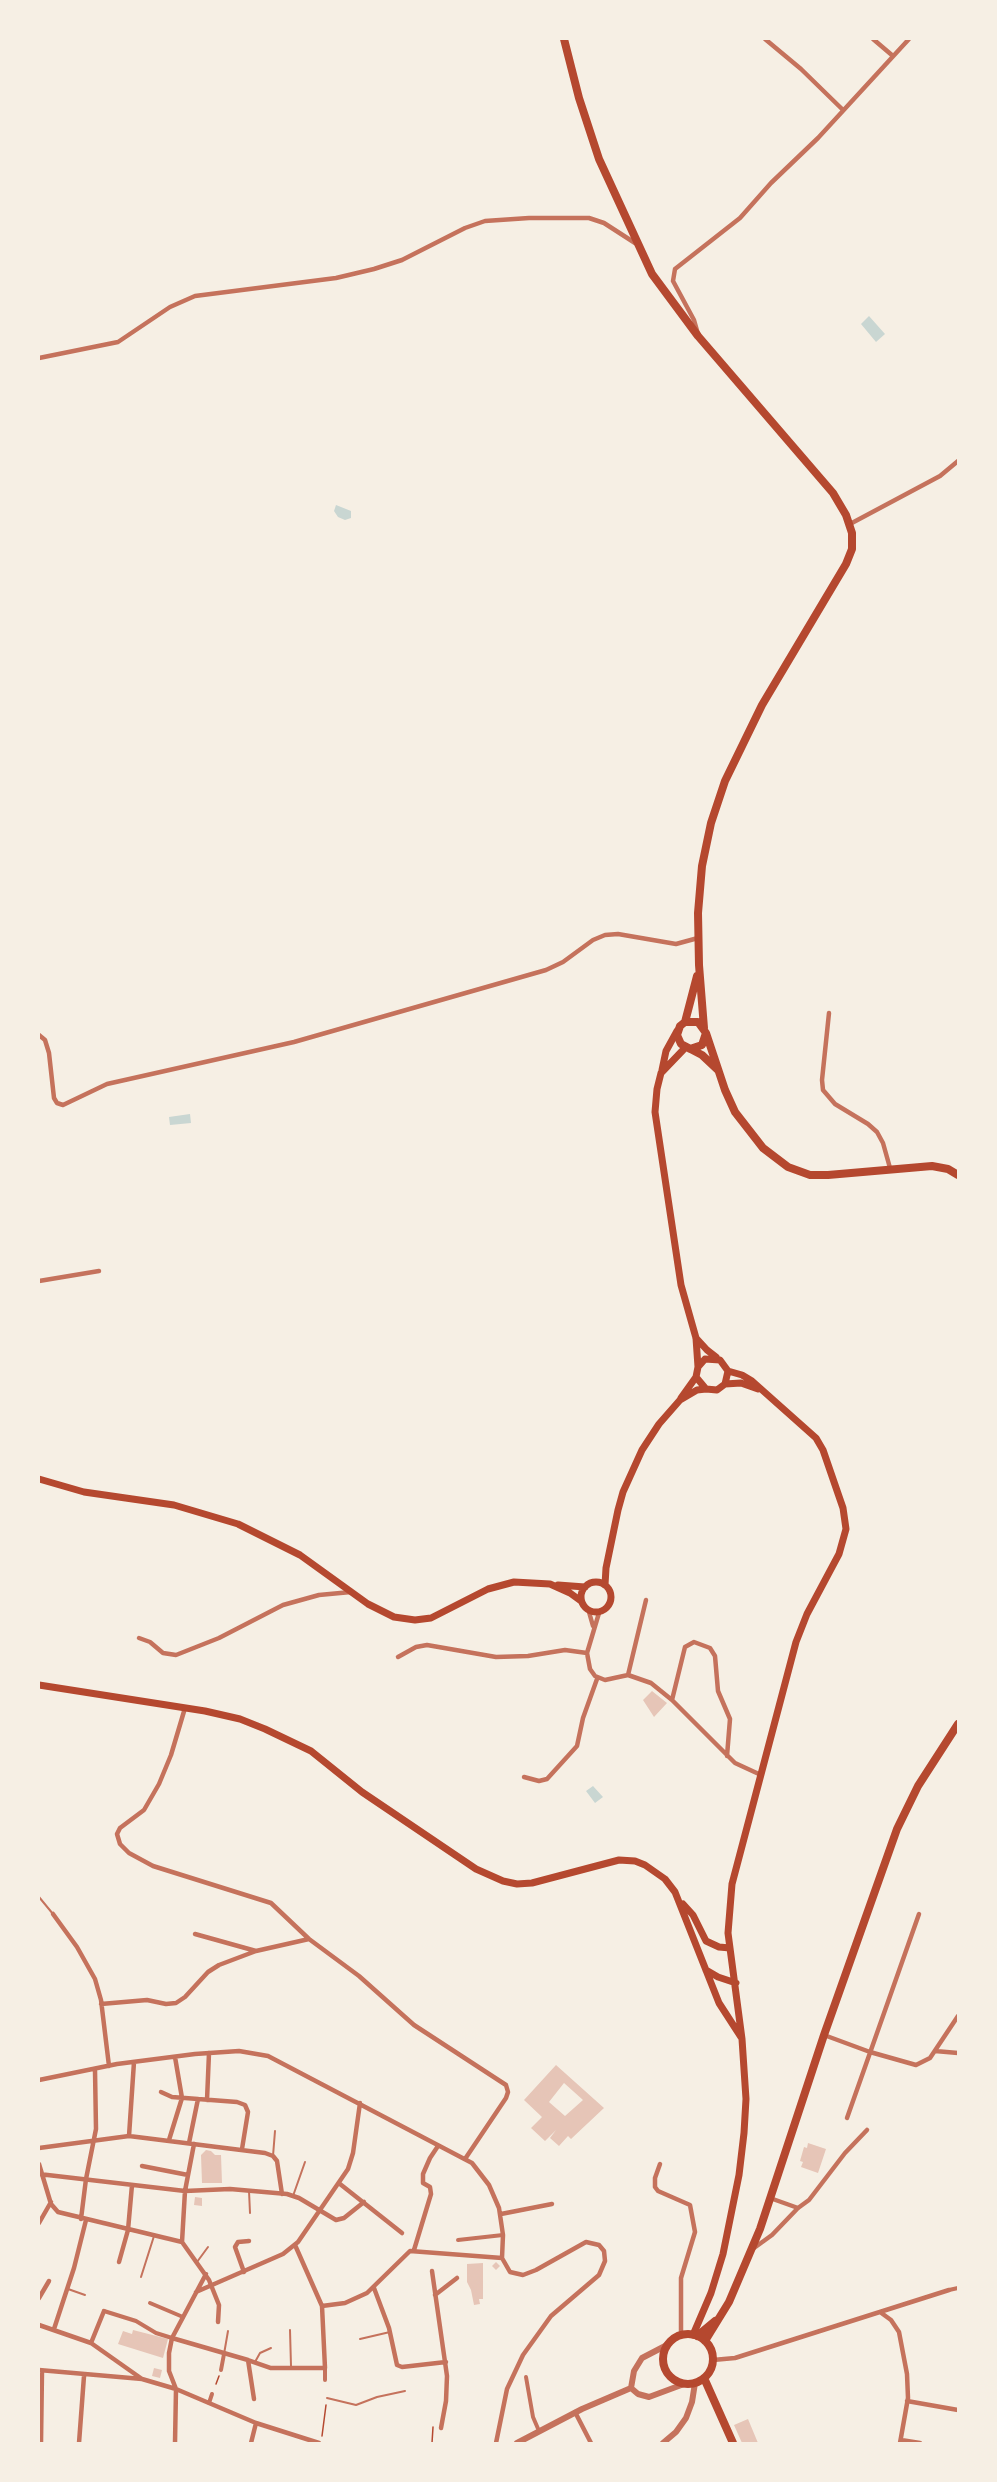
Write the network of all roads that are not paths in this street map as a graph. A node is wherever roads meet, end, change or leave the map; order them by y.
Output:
1 (564, 39) edge
2 (765, 39) edge
3 (873, 39) edge
4 (909, 39) edge
5 (893, 56) junction
6 (842, 110) junction
7 (637, 244) junction
8 (698, 336) junction
9 (39, 358) edge
10 (958, 461) edge
11 (850, 526) junction
12 (698, 938) junction
13 (699, 965) junction
14 (829, 1013) dead end
15 (684, 1022) junction
16 (678, 1030) junction
17 (705, 1030) junction
18 (39, 1035) edge
19 (687, 1048) junction
20 (720, 1071) junction
21 (661, 1073) junction
22 (890, 1168) junction
23 (958, 1175) edge
24 (99, 1271) dead end
25 (39, 1281) edge
26 (696, 1338) junction
27 (720, 1360) junction
28 (698, 1366) junction
29 (728, 1371) junction
30 (696, 1377) junction
31 (725, 1384) junction
32 (706, 1389) junction
33 (762, 1390) junction
34 (680, 1400) junction
35 (39, 1479) edge
36 (606, 1568) junction
37 (594, 1582) junction
38 (550, 1584) junction
39 (605, 1585) junction
40 (585, 1587) junction
41 (351, 1592) junction
42 (581, 1600) junction
43 (646, 1600) dead end
44 (590, 1611) junction
45 (598, 1613) junction
46 (593, 1629) junction
47 (139, 1638) dead end
48 (587, 1653) junction
49 (398, 1657) dead end
50 (628, 1675) junction
51 (597, 1678) junction
52 (39, 1685) edge
53 (672, 1700) junction
54 (185, 1708) junction
55 (958, 1724) edge
56 (727, 1756) junction
57 (761, 1775) junction
58 (524, 1777) dead end
59 (39, 1896) edge
60 (680, 1903) junction
61 (53, 1914) joint
62 (919, 1914) dead end
63 (302, 1932) junction
64 (195, 1934) dead end
65 (309, 1939) junction
66 (290, 1942) junction
67 (730, 1948) junction
68 (256, 1951) junction
69 (704, 1968) junction
70 (736, 1983) junction
71 (101, 2004) junction
72 (958, 2016) edge
73 (824, 2035) junction
74 (742, 2038) junction
75 (935, 2051) junction
76 (870, 2052) junction
77 (209, 2053) junction
78 (958, 2053) edge
79 (175, 2057) junction
80 (134, 2062) junction
81 (109, 2066) junction
82 (95, 2070) junction
83 (39, 2080) edge
84 (161, 2092) dead end
85 (182, 2098) junction
86 (198, 2099) junction
87 (207, 2100) junction
88 (360, 2103) junction
89 (847, 2118) dead end
90 (867, 2130) dead end
91 (275, 2131) dead end
92 (129, 2136) junction
93 (169, 2140) junction
94 (94, 2141) junction
95 (192, 2143) junction
96 (438, 2146) junction
97 (39, 2148) edge
98 (242, 2149) junction
99 (273, 2156) junction
100 (465, 2158) junction
101 (305, 2162) dead end
102 (660, 2163) dead end
103 (39, 2164) edge
104 (142, 2166) dead end
105 (41, 2174) edge
106 (188, 2175) junction
107 (86, 2179) junction
108 (340, 2184) junction
109 (132, 2185) junction
110 (185, 2191) junction
111 (249, 2191) junction
112 (282, 2194) junction
113 (293, 2196) junction
114 (770, 2198) junction
115 (51, 2202) junction
116 (364, 2202) junction
117 (552, 2204) dead end
118 (798, 2208) junction
119 (250, 2212) dead end
120 (320, 2212) junction
121 (501, 2214) junction
122 (83, 2220) junction
123 (39, 2223) edge
124 (128, 2230) junction
125 (402, 2232) dead end
126 (503, 2235) junction
127 (154, 2236) junction
128 (411, 2239) dead end
129 (458, 2240) dead end
130 (249, 2241) dead end
131 (182, 2242) junction
132 (417, 2242) junction
133 (295, 2245) junction
134 (208, 2247) dead end
135 (752, 2249) junction
136 (414, 2250) junction
137 (502, 2258) junction
138 (119, 2262) dead end
139 (197, 2262) junction
140 (432, 2271) dead end
141 (244, 2272) junction
142 (206, 2274) junction
143 (141, 2277) dead end
144 (457, 2278) dead end
145 (49, 2281) dead end
146 (212, 2287) junction
147 (65, 2288) junction
148 (374, 2288) junction
149 (958, 2288) edge
150 (949, 2290) joint
151 (196, 2292) junction
152 (85, 2295) dead end
153 (435, 2295) junction
154 (39, 2298) edge
155 (150, 2303) dead end
156 (322, 2306) junction
157 (104, 2311) joint
158 (880, 2313) junction
159 (721, 2316) junction
160 (183, 2317) junction
161 (218, 2322) dead end
162 (39, 2325) edge
163 (54, 2329) junction
164 (291, 2330) dead end
165 (228, 2331) dead end
166 (390, 2332) junction
167 (681, 2335) junction
168 (695, 2335) junction
169 (172, 2338) junction
170 (360, 2339) dead end
171 (705, 2341) junction
172 (92, 2343) junction
173 (667, 2345) junction
174 (271, 2348) dead end
175 (224, 2354) junction
176 (248, 2360) junction
177 (713, 2360) junction
178 (255, 2362) junction
179 (446, 2362) junction
180 (325, 2368) junction
181 (291, 2369) junction
182 (221, 2370) dead end
183 (41, 2371) edge
184 (84, 2376) junction
185 (526, 2377) dead end
186 (704, 2378) junction
187 (142, 2379) junction
188 (325, 2380) dead end
189 (684, 2384) junction
190 (695, 2384) junction
191 (631, 2388) junction
192 (176, 2389) junction
193 (405, 2391) dead end
194 (212, 2394) dead end
195 (254, 2398) dead end
196 (327, 2398) road end
197 (907, 2402) junction
198 (208, 2403) junction
199 (958, 2410) edge
200 (575, 2412) junction
201 (256, 2423) junction
202 (441, 2428) dead end
203 (539, 2431) junction
204 (312, 2442) edge
205 (900, 2442) edge
206 (41, 2443) edge
207 (79, 2443) edge
208 (175, 2443) edge
209 (251, 2443) edge
210 (320, 2443) edge
211 (496, 2443) edge
212 (517, 2443) edge
213 (591, 2443) edge
214 (663, 2443) edge
215 (733, 2443) edge
216 (920, 2443) edge

1 - 7 main road
2 - 6 street
3 - 5 street
4 - 5 street
5 - 6 street
6 - 8 street
7 - 8 main road
7 - 9 street
8 - 11 main road
10 - 11 street
11 - 12 main road
12 - 13 main road
12 - 18 street
13 - 15 main road
13 - 17 main road
14 - 22 street
15 - 16 main road
15 - 17 main road
16 - 19 main road
16 - 21 main road
17 - 19 main road
17 - 20 main road
19 - 20 main road
19 - 21 main road
20 - 22 main road
21 - 26 main road
22 - 23 main road
24 - 25 street
26 - 27 main road
26 - 28 main road
27 - 28 main road
27 - 29 main road
28 - 30 main road
29 - 31 main road
29 - 33 main road
30 - 32 main road
30 - 34 main road
31 - 32 main road
31 - 33 main road
32 - 34 main road
33 - 57 main road
34 - 36 main road
35 - 41 main road
36 - 37 main road
36 - 39 main road
37 - 39 main road
37 - 40 main road
38 - 40 main road
38 - 41 main road
38 - 42 main road
39 - 45 main road
40 - 42 main road
41 - 47 street
42 - 44 main road
43 - 50 street
44 - 45 main road
44 - 46 street
45 - 46 street
46 - 48 street
48 - 49 street
48 - 51 street
50 - 51 street
50 - 53 street
51 - 58 street
52 - 54 main road
53 - 56 street
53 - 56 street
54 - 60 main road
54 - 63 street
55 - 73 main road
56 - 57 street
57 - 67 main road
59 - 61 lane
60 - 67 main road
60 - 69 main road
61 - 71 street
62 - 76 street
63 - 65 street
63 - 66 street
64 - 68 street
65 - 66 street
65 - 100 street
66 - 68 street
67 - 70 main road
68 - 71 street
69 - 70 main road
69 - 74 main road
70 - 74 main road
71 - 81 street
72 - 75 street
73 - 76 street
73 - 114 main road
74 - 168 main road
75 - 76 street
75 - 78 street
76 - 89 street
77 - 79 street
77 - 87 street
77 - 88 street
79 - 80 street
79 - 85 street
80 - 81 street
80 - 92 street
81 - 82 street
82 - 83 street
82 - 94 street
84 - 85 street
85 - 86 street
85 - 93 street
86 - 87 street
86 - 95 street
87 - 98 street
88 - 96 street
88 - 108 street
90 - 118 street
91 - 99 lane
92 - 93 street
92 - 94 street
93 - 95 street
94 - 97 street
94 - 107 street
95 - 98 street
95 - 106 street
96 - 100 street
96 - 132 street
98 - 99 street
99 - 112 street
100 - 121 street
101 - 113 lane
102 - 167 street
103 - 105 street
104 - 106 street
105 - 107 street
105 - 115 street
106 - 110 street
107 - 109 street
107 - 122 street
108 - 116 street
108 - 120 street
109 - 110 street
109 - 124 street
110 - 111 street
110 - 131 street
111 - 112 street
111 - 119 lane
112 - 113 street
113 - 120 street
114 - 118 street
114 - 135 main road
115 - 122 street
115 - 123 street
116 - 120 street
116 - 125 street
117 - 121 street
118 - 135 street
120 - 133 street
121 - 126 street
122 - 124 street
122 - 147 street
124 - 127 street
124 - 138 street
126 - 129 street
126 - 137 street
127 - 131 street
127 - 143 lane
128 - 132 street
130 - 141 street
131 - 139 street
132 - 136 street
133 - 141 street
133 - 156 street
134 - 139 lane
135 - 159 main road
136 - 137 street
136 - 148 street
137 - 211 street
139 - 142 street
140 - 153 street
141 - 146 street
142 - 146 street
142 - 151 street
144 - 153 street
145 - 154 street
146 - 151 street
146 - 161 street
147 - 152 lane
147 - 163 street
148 - 156 street
148 - 166 street
149 - 150 street
150 - 158 street
151 - 160 street
153 - 179 street
155 - 160 street
156 - 180 street
157 - 169 street
157 - 172 street
158 - 177 street
158 - 197 street
159 - 168 main road
159 - 171 main road
160 - 169 street
162 - 163 street
163 - 172 street
164 - 181 lane
165 - 175 lane
166 - 170 lane
166 - 179 street
167 - 168 main road
167 - 173 main road
168 - 171 main road
169 - 175 street
169 - 192 street
171 - 177 main road
172 - 187 street
173 - 189 main road
173 - 191 street
174 - 178 lane
175 - 176 street
175 - 182 street
176 - 178 street
176 - 195 street
177 - 186 main road
178 - 181 street
179 - 202 street
180 - 181 street
180 - 188 street
183 - 184 street
183 - 206 street
184 - 187 street
184 - 207 street
185 - 203 street
186 - 190 main road
186 - 215 main road
187 - 192 street
189 - 190 main road
189 - 191 street
190 - 214 street
191 - 200 street
192 - 198 street
192 - 208 street
193 - 196 lane
194 - 198 street
197 - 199 street
197 - 205 street
198 - 201 street
200 - 203 street
200 - 213 street
201 - 204 street
201 - 209 street
203 - 212 street
204 - 210 street
205 - 216 street

